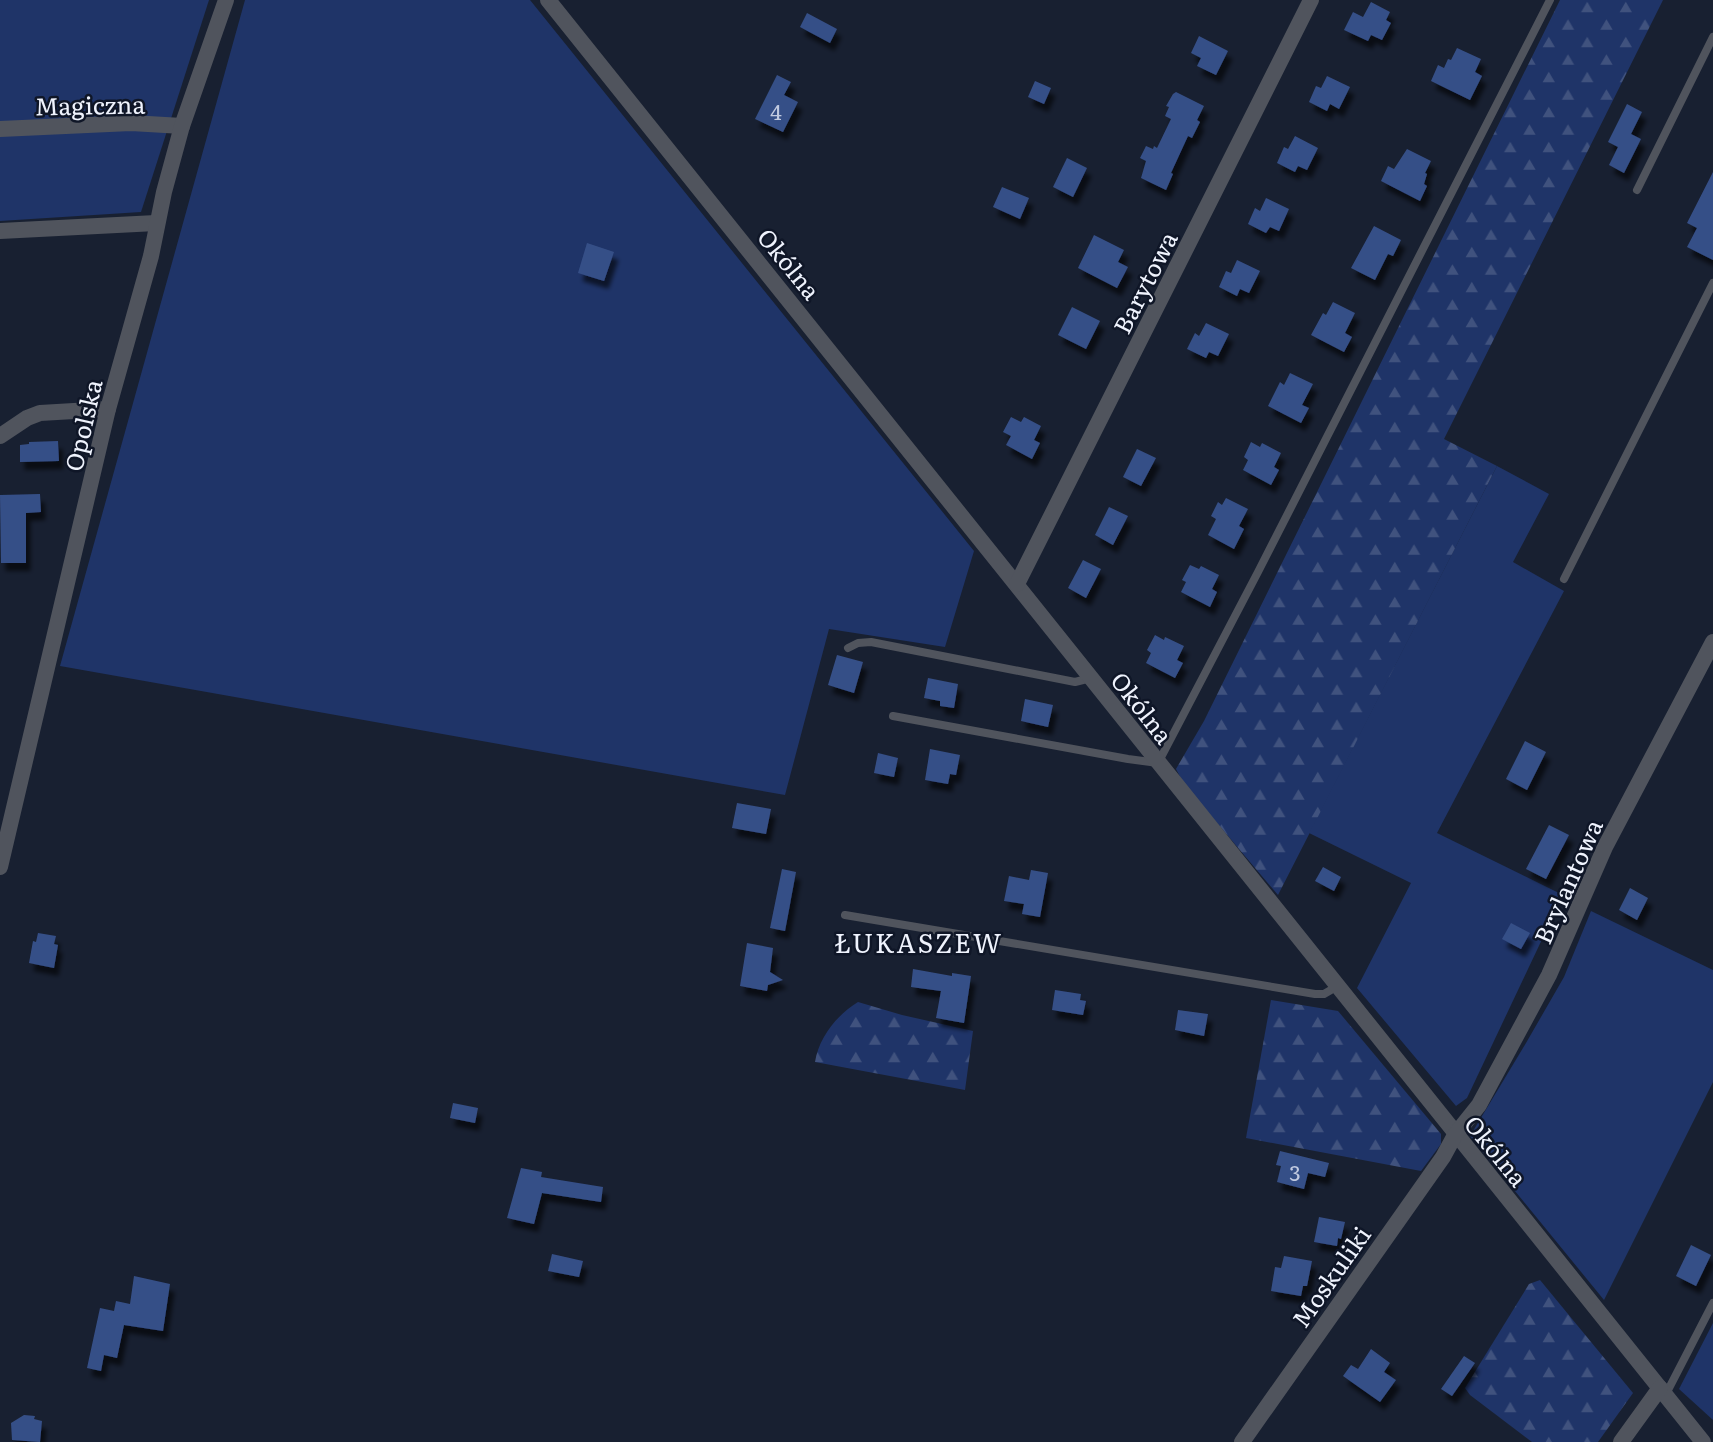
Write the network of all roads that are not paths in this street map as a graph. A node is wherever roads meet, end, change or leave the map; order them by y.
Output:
1 (226, 0) edge
2 (548, 0) edge
3 (1311, 0) edge
4 (1550, 0) edge
5 (1713, 37) edge
6 (181, 126) junction
7 (0, 129) edge
8 (1637, 190) dead end
9 (156, 223) junction
10 (0, 231) edge
11 (1713, 283) edge
12 (108, 409) junction
13 (0, 436) edge
14 (1564, 579) dead end
15 (1017, 584) junction
16 (1713, 642) edge
17 (848, 648) dead end
18 (1091, 678) junction
19 (893, 716) dead end
20 (1158, 763) junction
21 (0, 867) edge
22 (845, 915) dead end
23 (1336, 987) junction
24 (1455, 1135) junction
25 (1713, 1303) edge
26 (1663, 1391) junction
27 (1242, 1442) edge
28 (1621, 1442) edge
29 (1703, 1442) edge

1 - 6 street, Opolska
2 - 15 street, Okólna
3 - 15 street, Barytowa
4 - 20 lane
5 - 8 lane
6 - 7 street, Magiczna
6 - 9 street, Opolska
9 - 10 street
9 - 12 street, Opolska
11 - 14 lane
12 - 13 street
12 - 21 street, Opolska
15 - 18 street, Okólna
16 - 24 street, Brylantowa
17 - 18 lane
18 - 20 street, Okólna
19 - 20 lane
20 - 23 street, Okólna
22 - 23 lane
23 - 24 street, Okólna
24 - 26 street, Okólna
24 - 27 street, Moskuliki
25 - 26 lane
26 - 28 street
26 - 29 street, Okólna

